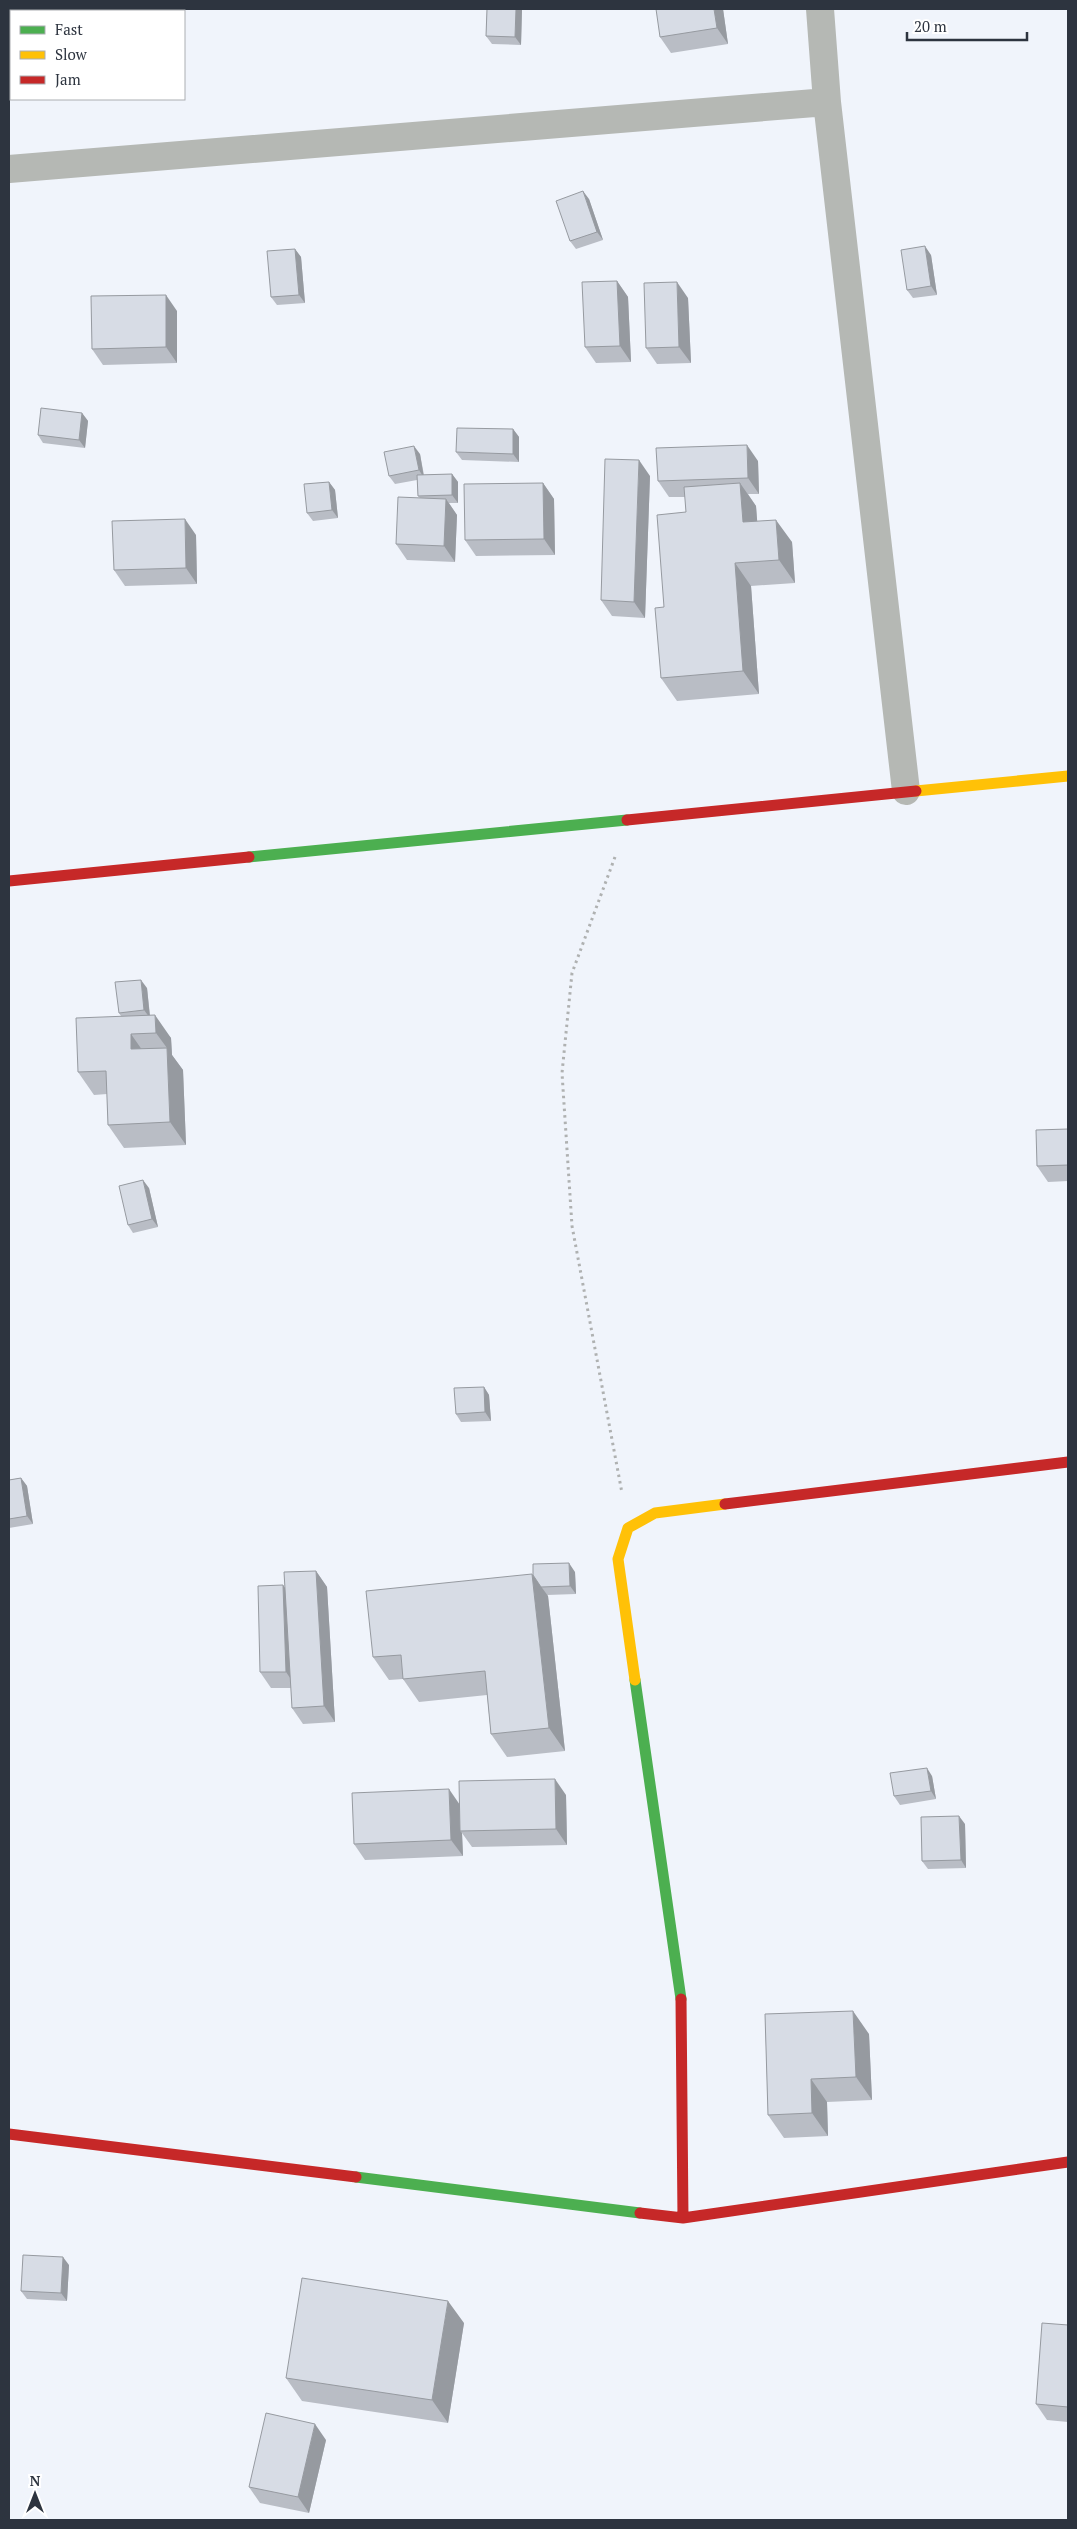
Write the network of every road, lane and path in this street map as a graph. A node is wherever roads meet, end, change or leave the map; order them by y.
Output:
1 (820, 9) edge
2 (827, 102) junction
3 (9, 169) edge
4 (1068, 776) edge
5 (906, 791) junction
6 (629, 819) junction
7 (9, 881) edge
8 (1068, 1462) edge
9 (628, 1528) junction
10 (9, 2134) edge
11 (1068, 2162) edge
12 (683, 2218) junction

1 - 2 street
2 - 3 street
2 - 5 street
4 - 5 street
5 - 6 street
6 - 7 street
6 - 9 path
8 - 9 street
9 - 12 street
10 - 12 street
11 - 12 street

